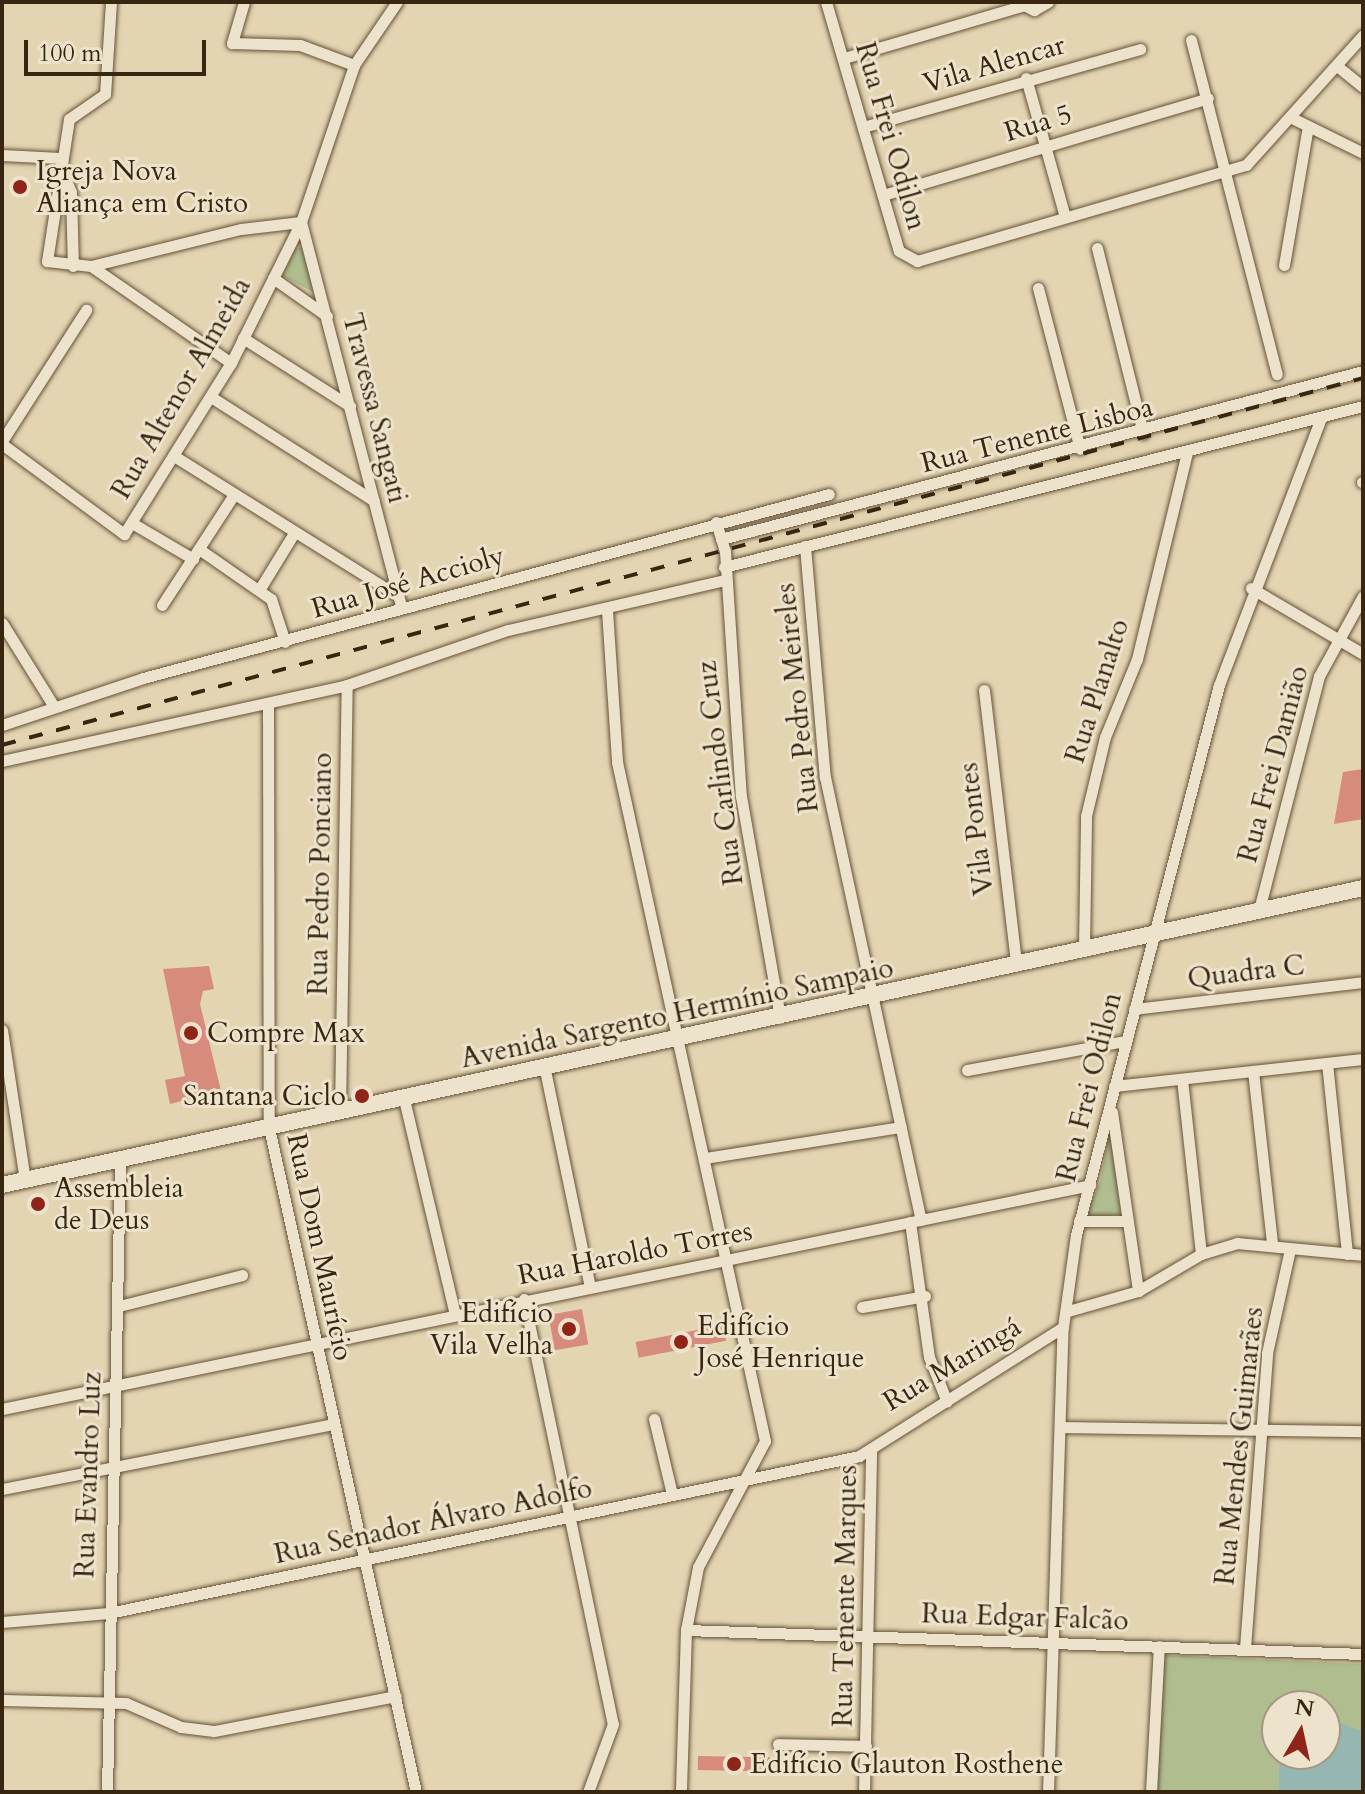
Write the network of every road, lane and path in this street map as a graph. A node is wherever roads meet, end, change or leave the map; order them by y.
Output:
1 (111, 2) edge
2 (244, 2) edge
3 (397, 2) edge
4 (826, 2) edge
5 (1048, 2) edge
6 (1020, 4) edge
7 (1363, 35) edge
8 (1191, 40) dead end
9 (1140, 49) dead end
10 (844, 58) junction
11 (354, 65) junction
12 (1337, 66) junction
13 (1026, 78) junction
14 (1363, 87) edge
15 (1208, 98) junction
16 (1292, 118) junction
17 (1308, 126) junction
18 (863, 127) junction
19 (1044, 146) junction
20 (1363, 153) edge
21 (2, 155) edge
22 (60, 162) junction
23 (1229, 171) junction
24 (883, 195) junction
25 (1065, 217) junction
26 (301, 222) junction
27 (1097, 248) dead end
28 (1284, 265) dead end
29 (73, 266) junction
30 (91, 266) junction
31 (273, 278) junction
32 (1038, 288) dead end
33 (86, 310) dead end
34 (327, 316) junction
35 (243, 338) junction
36 (231, 363) junction
37 (1363, 371) edge
38 (1277, 374) dead end
39 (211, 397) junction
40 (350, 406) junction
41 (1363, 406) edge
42 (1320, 421) junction
43 (1143, 433) junction
44 (2, 443) edge
45 (1080, 449) junction
46 (1187, 452) junction
47 (174, 456) junction
48 (829, 494) dead end
49 (233, 496) junction
50 (374, 501) junction
51 (716, 522) junction
52 (132, 523) junction
53 (294, 533) junction
54 (721, 539) junction
55 (805, 546) junction
56 (196, 554) junction
57 (724, 573) junction
58 (1251, 588) junction
59 (259, 590) junction
60 (1363, 596) edge
61 (399, 602) junction
62 (162, 605) dead end
63 (607, 610) junction
64 (2, 623) edge
65 (1338, 639) junction
66 (285, 642) junction
67 (1363, 654) edge
68 (347, 685) junction
69 (984, 690) dead end
70 (268, 703) junction
71 (53, 705) junction
72 (2, 725) edge
73 (2, 761) edge
74 (1363, 888) edge
75 (1260, 906) junction
76 (1153, 932) junction
77 (1084, 948) junction
78 (1016, 963) junction
79 (1363, 982) edge
80 (870, 998) junction
81 (1134, 1009) junction
82 (780, 1018) junction
83 (2, 1030) edge
84 (676, 1041) junction
85 (1125, 1041) junction
86 (1363, 1059) edge
87 (1327, 1063) junction
88 (545, 1070) junction
89 (967, 1070) dead end
90 (1253, 1071) junction
91 (1182, 1079) junction
92 (1114, 1086) junction
93 (404, 1099) junction
94 (1111, 1104) junction
95 (340, 1112) junction
96 (901, 1127) junction
97 (269, 1128) junction
98 (705, 1158) junction
99 (120, 1159) junction
100 (25, 1180) junction
101 (2, 1185) edge
102 (1090, 1185) junction
103 (915, 1221) junction
104 (1079, 1221) junction
105 (1126, 1221) junction
106 (1272, 1244) junction
107 (1290, 1249) junction
108 (1201, 1254) junction
109 (1347, 1254) junction
110 (1363, 1255) edge
111 (723, 1260) junction
112 (242, 1275) dead end
113 (590, 1287) junction
114 (1138, 1291) junction
115 (925, 1296) junction
116 (524, 1299) junction
117 (119, 1306) junction
118 (862, 1307) dead end
119 (454, 1311) junction
120 (1068, 1311) junction
121 (1063, 1327) junction
122 (317, 1343) junction
123 (114, 1392) junction
124 (947, 1402) junction
125 (2, 1409) edge
126 (654, 1419) dead end
127 (334, 1424) junction
128 (1062, 1427) junction
129 (1259, 1428) junction
130 (1363, 1431) edge
131 (871, 1449) junction
132 (113, 1466) junction
133 (745, 1480) junction
134 (2, 1489) edge
135 (672, 1494) junction
136 (569, 1519) junction
137 (366, 1562) junction
138 (109, 1613) junction
139 (2, 1622) edge
140 (686, 1630) junction
141 (870, 1635) junction
142 (1052, 1645) junction
143 (1159, 1646) junction
144 (1245, 1648) junction
145 (1363, 1654) edge
146 (396, 1696) junction
147 (2, 1700) edge
148 (108, 1702) junction
149 (778, 1744) dead end
150 (866, 1746) junction
151 (107, 1792) edge
152 (416, 1792) edge
153 (588, 1792) edge
154 (681, 1792) edge
155 (864, 1792) edge
156 (1048, 1792) edge
157 (1151, 1792) edge

1 - 22 street
2 - 11 street
3 - 11 street, Rua Altenor Almeida
4 - 10 street, Rua Frei Odilon
5 - 6 street
6 - 10 street
7 - 12 street, Rua Frei Odilon
8 - 15 street
9 - 13 street, Vila Alencar
10 - 18 street, Rua Frei Odilon
11 - 26 street, Rua Altenor Almeida
12 - 14 street
12 - 16 street, Rua Frei Odilon
13 - 18 street, Vila Alencar
13 - 19 street
15 - 19 street, Rua 5
15 - 23 street
16 - 17 street
16 - 23 street, Rua Frei Odilon
17 - 20 street
17 - 28 street
18 - 24 street, Rua Frei Odilon
19 - 24 street, Rua 5
19 - 25 street
21 - 22 street
22 - 29 street
22 - 29 street
23 - 25 street, Rua Frei Odilon
23 - 38 street
24 - 25 street, Rua Frei Odilon
26 - 30 street
26 - 31 street, Rua Altenor Almeida
26 - 34 street, Travessa Sangati
27 - 43 street
29 - 30 street
30 - 36 street
31 - 34 street
31 - 35 street, Rua Altenor Almeida
32 - 45 street
33 - 44 street
34 - 40 street, Travessa Sangati
35 - 36 street, Rua Altenor Almeida
35 - 40 street
36 - 39 street, Rua Altenor Almeida
37 - 43 street, Rua Tenente Lisboa
39 - 47 street, Rua Altenor Almeida
39 - 50 street
40 - 50 street, Travessa Sangati
41 - 42 street
42 - 46 street
42 - 58 street, Rua Frei Odilon
43 - 45 street, Rua Tenente Lisboa
44 - 52 street, Rua Altenor Almeida
45 - 54 street, Rua Tenente Lisboa
46 - 55 street
46 - 77 street, Rua Planalto
47 - 49 street
47 - 52 street, Rua Altenor Almeida
48 - 51 street, Rua José Accioly
49 - 53 street
49 - 56 street
50 - 61 street, Travessa Sangati
51 - 54 street, Rua Carlindo Cruz
51 - 61 street, Rua José Accioly
52 - 56 street
53 - 59 street
53 - 61 street
54 - 57 street, Rua Carlindo Cruz
55 - 57 street
55 - 80 street, Rua Pedro Meireles
56 - 59 street
56 - 62 street
57 - 63 street
57 - 82 street, Rua Carlindo Cruz
58 - 65 street
58 - 76 street, Rua Frei Odilon
59 - 66 street
60 - 65 street, Rua Frei Damião
61 - 66 street, Rua José Accioly
63 - 68 street
63 - 84 street
64 - 71 street
65 - 67 street
65 - 75 street, Rua Frei Damião
66 - 71 street, Rua José Accioly
68 - 70 street
68 - 95 street, Rua Pedro Ponciano
69 - 78 street, Vila Pontes
70 - 73 street
70 - 97 street, Rua Dom Maurício
71 - 72 street, Rua José Accioly
74 - 75 main road, Avenida Sargento Hermínio Sampaio
75 - 76 main road, Avenida Sargento Hermínio Sampaio
76 - 77 main road, Avenida Sargento Hermínio Sampaio
76 - 81 street, Rua Frei Odilon
77 - 78 main road, Avenida Sargento Hermínio Sampaio
78 - 80 main road, Avenida Sargento Hermínio Sampaio
79 - 81 street, Quadra C
80 - 82 main road, Avenida Sargento Hermínio Sampaio
80 - 96 street, Rua Pedro Meireles
81 - 85 street, Rua Frei Odilon
82 - 84 main road, Avenida Sargento Hermínio Sampaio
83 - 100 street
84 - 88 main road, Avenida Sargento Hermínio Sampaio
84 - 98 street
85 - 89 street
85 - 92 street, Rua Frei Odilon
86 - 87 street
87 - 90 street
87 - 109 street
88 - 93 main road, Avenida Sargento Hermínio Sampaio
88 - 113 street
90 - 91 street
90 - 106 street
91 - 92 street
91 - 108 street
92 - 94 street, Rua Frei Odilon
93 - 95 main road, Avenida Sargento Hermínio Sampaio
93 - 119 street
94 - 102 street, Rua Frei Odilon
94 - 105 street
95 - 97 main road, Avenida Sargento Hermínio Sampaio
96 - 98 street
96 - 103 street, Rua Pedro Meireles
97 - 99 main road, Avenida Sargento Hermínio Sampaio
97 - 122 street, Rua Dom Maurício
98 - 111 street
99 - 100 main road, Avenida Sargento Hermínio Sampaio
99 - 117 street, Rua Evandro Luz
100 - 101 main road, Avenida Sargento Hermínio Sampaio
102 - 103 street, Rua Haroldo Torres
102 - 104 street, Rua Frei Odilon
103 - 111 street, Rua Haroldo Torres
103 - 115 street, Rua Pedro Meireles
104 - 105 street
104 - 120 street, Rua Frei Odilon
105 - 114 street
106 - 107 street
106 - 108 street
107 - 109 street
107 - 129 street, Rua Mendes Guimarães
108 - 114 street
109 - 110 street
111 - 113 street, Rua Haroldo Torres
111 - 133 street
112 - 117 street
113 - 116 street, Rua Haroldo Torres
114 - 120 street
115 - 118 street
115 - 124 street, Rua Pedro Meireles
116 - 119 street, Rua Haroldo Torres
116 - 136 street
117 - 123 street, Rua Evandro Luz
119 - 122 street, Rua Haroldo Torres
120 - 121 street, Rua Frei Odilon
121 - 124 street, Rua Maringá
121 - 128 street, Rua Frei Odilon
122 - 123 street, Rua Haroldo Torres
122 - 127 street, Rua Dom Maurício
123 - 125 street, Rua Haroldo Torres
123 - 132 street, Rua Evandro Luz
124 - 131 street, Rua Maringá
126 - 135 street
127 - 132 street
127 - 137 street, Rua Dom Maurício
128 - 129 street
128 - 142 street, Rua Frei Odilon
129 - 130 street
129 - 144 street, Rua Mendes Guimarães
131 - 133 street, Rua Senador Álvaro Adolfo
131 - 141 street, Rua Tenente Marques
132 - 134 street
132 - 138 street, Rua Evandro Luz
133 - 135 street, Rua Senador Álvaro Adolfo
133 - 140 street
135 - 136 street, Rua Senador Álvaro Adolfo
136 - 137 street, Rua Senador Álvaro Adolfo
136 - 153 street
137 - 138 street, Rua Senador Álvaro Adolfo
137 - 146 street, Rua Dom Maurício
138 - 139 street, Rua Senador Álvaro Adolfo
138 - 148 street, Rua Evandro Luz
140 - 141 street, Rua Edgar Falcão
140 - 154 street
141 - 142 street, Rua Edgar Falcão
141 - 150 street, Rua Tenente Marques
142 - 143 street, Rua Edgar Falcão
142 - 156 street, Rua Frei Odilon
143 - 144 street, Rua Edgar Falcão
143 - 157 street
144 - 145 street, Rua Edgar Falcão
146 - 148 street
146 - 152 street, Rua Dom Maurício
147 - 148 street
148 - 151 street, Rua Evandro Luz
149 - 150 street
150 - 155 street, Rua Tenente Marques

